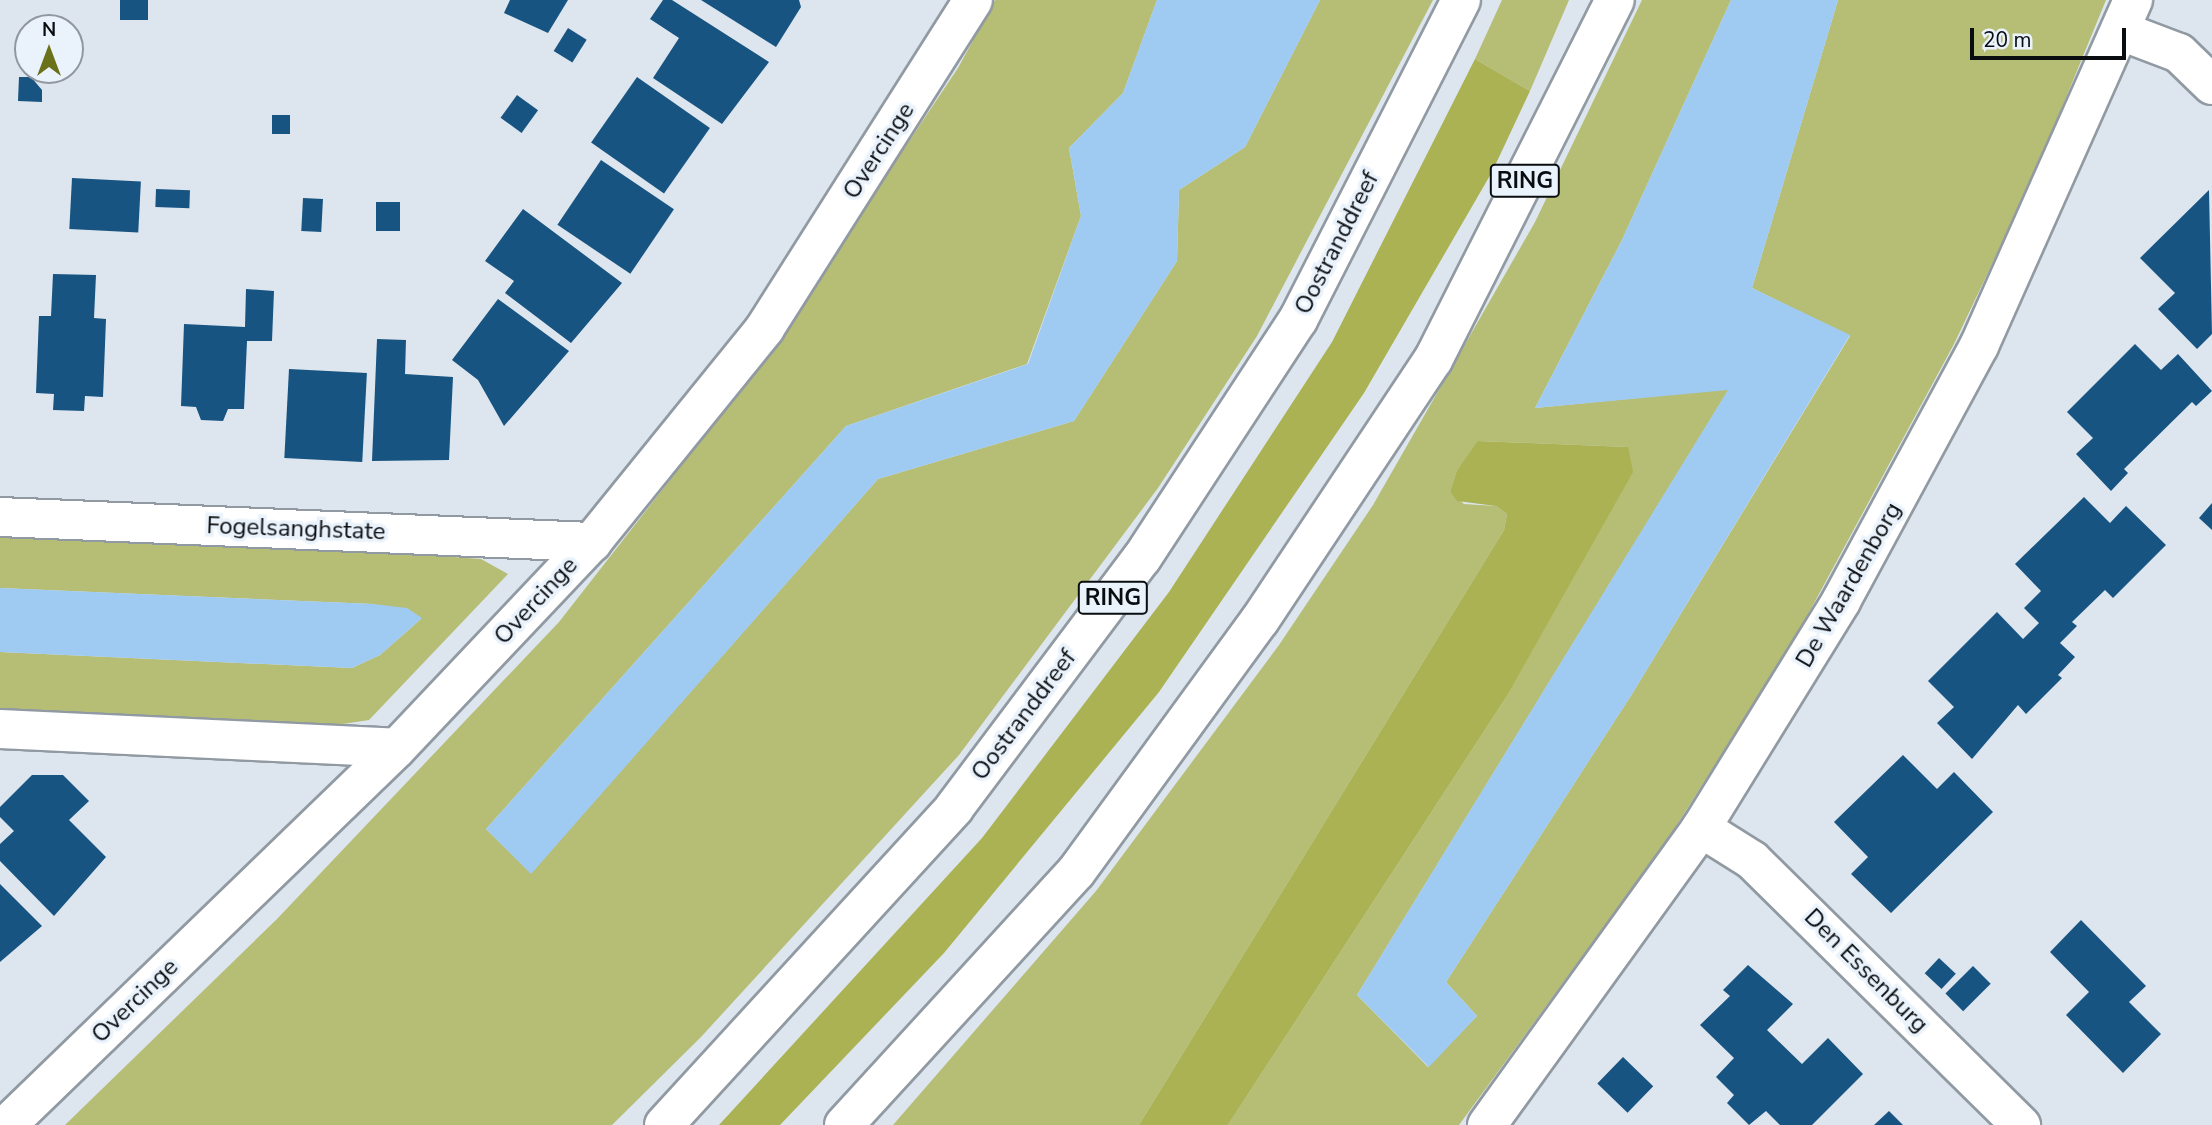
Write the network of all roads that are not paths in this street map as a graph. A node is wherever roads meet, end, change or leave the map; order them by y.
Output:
1 (972, 0) edge
2 (1461, 0) edge
3 (1615, 0) edge
4 (2127, 16) edge
5 (2212, 85) edge
6 (0, 517) edge
7 (592, 542) junction
8 (0, 729) edge
9 (397, 748) junction
10 (1702, 828) junction
11 (7, 1125) edge
12 (664, 1125) edge
13 (844, 1125) edge
14 (1487, 1125) edge
15 (2021, 1125) edge

1 - 7 street, Overcinge
2 - 12 street, Oostranddreef / RING
3 - 13 street, RING
4 - 5 street
4 - 10 street, De Waardenborg
6 - 7 street, Fogelsanghstate
7 - 9 street, Overcinge
8 - 9 street
9 - 11 street, Overcinge
10 - 14 street, De Waardenborg
10 - 15 street, Den Essenburg

